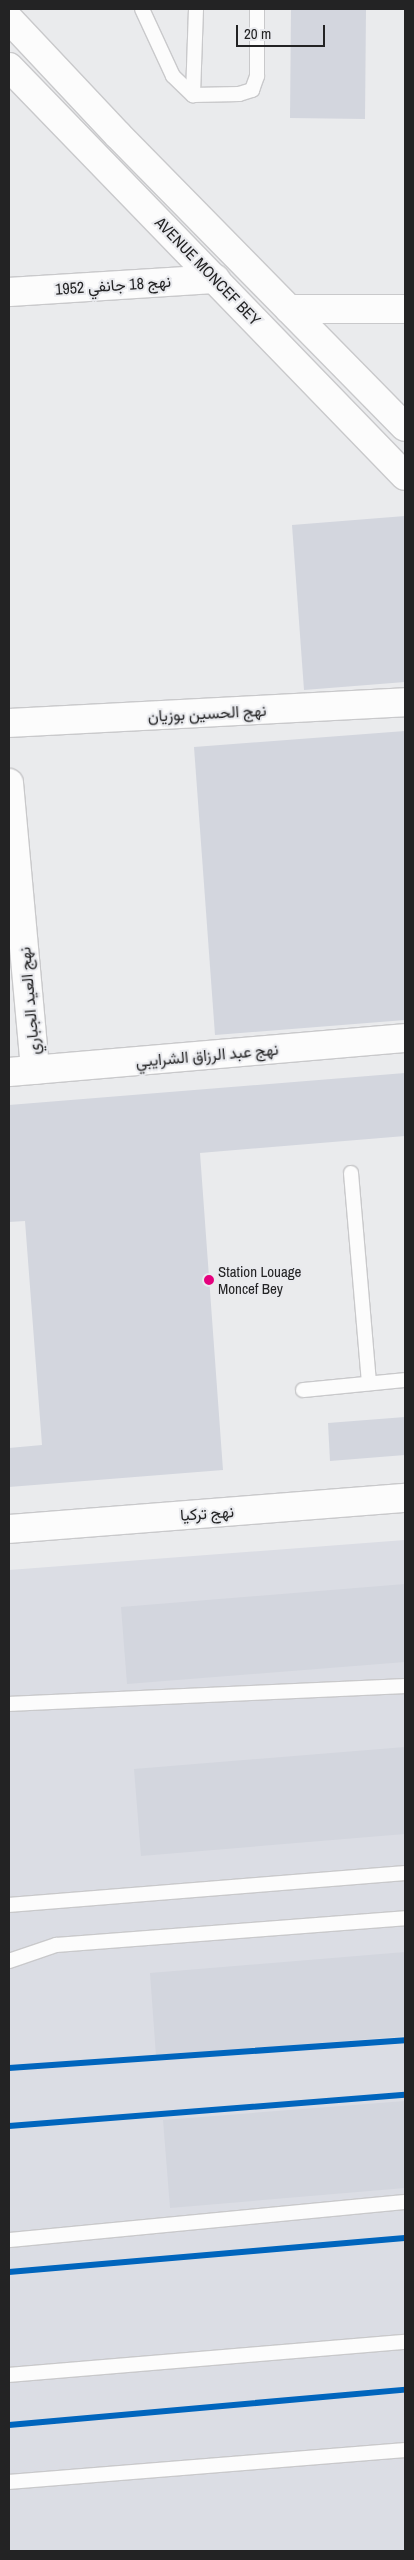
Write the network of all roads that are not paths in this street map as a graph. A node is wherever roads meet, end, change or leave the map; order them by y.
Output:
1 (142, 9) edge
2 (196, 9) edge
3 (257, 9) edge
4 (9, 19) edge
5 (15, 80) edge
6 (193, 95) junction
7 (216, 279) junction
8 (9, 292) edge
9 (289, 309) junction
10 (405, 309) edge
11 (402, 420) edge
12 (405, 476) edge
13 (405, 702) edge
14 (9, 724) edge
15 (9, 783) edge
16 (16, 953) edge
17 (405, 1038) edge
18 (22, 1071) edge
19 (351, 1173) dead end
20 (405, 1380) edge
21 (369, 1383) junction
22 (303, 1390) dead end
23 (405, 1498) edge
24 (9, 1528) edge
25 (405, 1686) edge
26 (9, 1704) edge
27 (405, 1872) edge
28 (9, 1904) edge
29 (405, 1918) edge
30 (9, 1962) edge
31 (405, 2202) edge
32 (9, 2240) edge
33 (405, 2342) edge
34 (9, 2375) edge
35 (405, 2450) edge
36 (9, 2482) edge

1 - 6 lane
2 - 6 lane
3 - 6 lane
4 - 9 street, AVENUE MONCEF BEY
5 - 7 street, AVENUE MONCEF BEY
7 - 8 street, نهج 18 جانفي 1952
7 - 12 street, AVENUE MONCEF BEY
9 - 10 street
9 - 11 street, AVENUE MONCEF BEY
13 - 14 street, نهج الحسين بوزيان
15 - 16 street, نهج العيد الجباري
16 - 18 street, نهج العيد الجباري
17 - 18 street, نهج عبد الرزاق الشرايبي
19 - 21 lane
20 - 21 lane
21 - 22 lane
23 - 24 street, نهج تركيا
25 - 26 lane
27 - 28 lane
29 - 30 lane
31 - 32 lane
33 - 34 lane
35 - 36 lane

